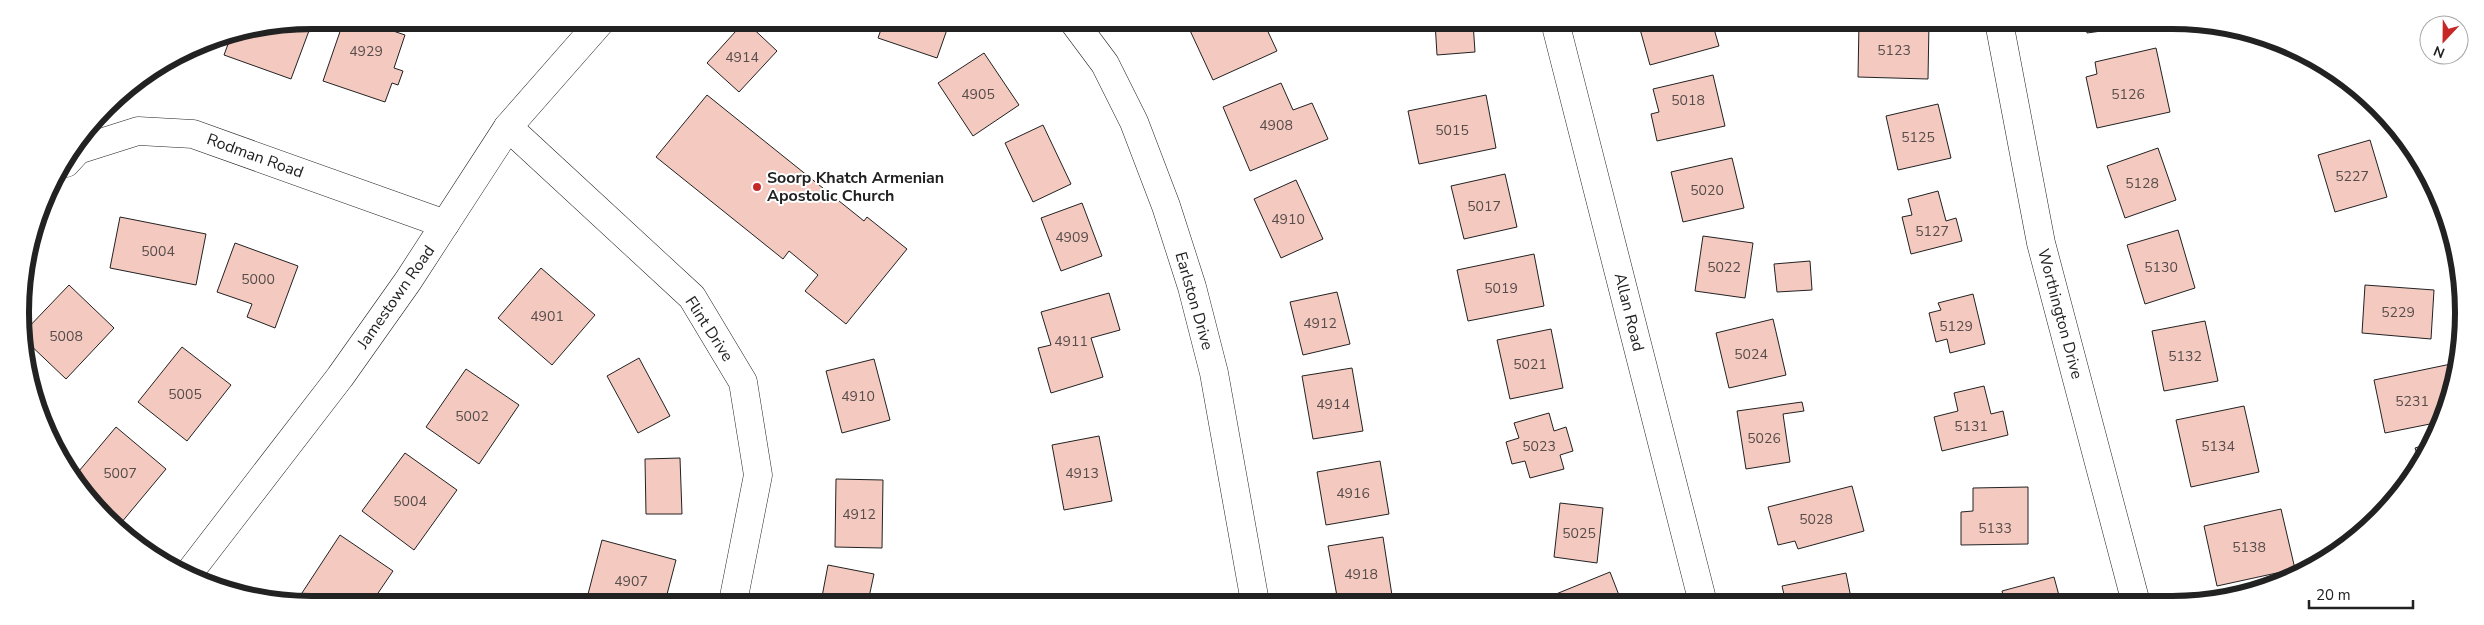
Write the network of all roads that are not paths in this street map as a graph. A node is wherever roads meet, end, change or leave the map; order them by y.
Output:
1 (594, 29) edge
2 (1079, 29) edge
3 (1557, 29) edge
4 (2000, 29) edge
5 (508, 127) junction
6 (81, 149) edge
7 (445, 224) junction
8 (192, 570) edge
9 (734, 596) edge
10 (1254, 596) edge
11 (1701, 596) edge
12 (2134, 596) edge

1 - 5 street, Jamestown Road
2 - 10 street, Earlston Drive
3 - 11 street, Allan Road
4 - 12 street, Worthington Drive
5 - 7 street, Jamestown Road
5 - 9 street, Flint Drive
6 - 7 street, Rodman Road
7 - 8 street, Jamestown Road

